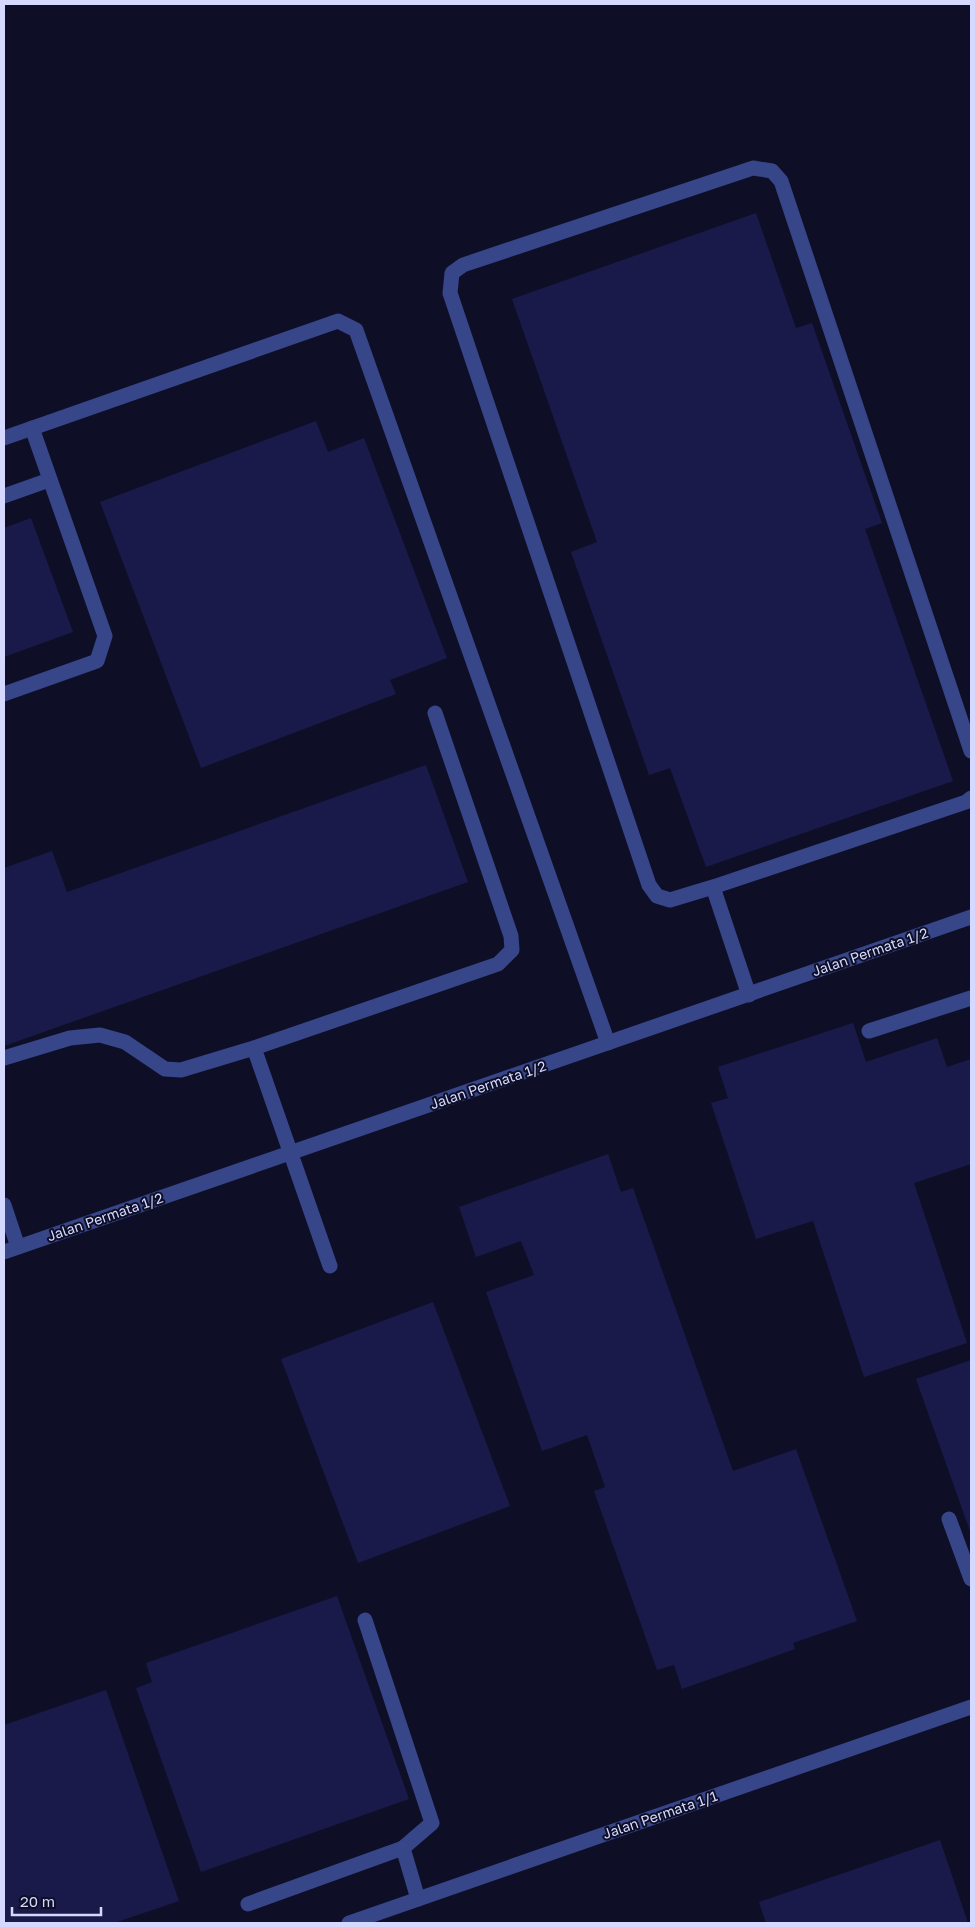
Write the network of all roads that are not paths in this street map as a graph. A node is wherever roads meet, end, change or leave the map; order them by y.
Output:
1 (32, 428) junction
2 (4, 438) edge
3 (49, 480) junction
4 (4, 496) edge
5 (4, 694) edge
6 (435, 713) dead end
7 (971, 751) edge
8 (971, 798) edge
9 (713, 887) junction
10 (971, 918) edge
11 (749, 995) junction
12 (971, 998) edge
13 (869, 1031) dead end
14 (608, 1043) junction
15 (254, 1048) junction
16 (4, 1058) edge
17 (290, 1154) junction
18 (4, 1206) edge
19 (11, 1249) edge
20 (330, 1266) dead end
21 (949, 1519) dead end
22 (971, 1579) edge
23 (365, 1620) dead end
24 (971, 1707) edge
25 (403, 1848) junction
26 (418, 1899) junction
27 (248, 1904) dead end
28 (348, 1923) edge

1 - 2 street
1 - 3 street
1 - 14 street
3 - 4 street
3 - 5 street
6 - 15 street
7 - 9 street
8 - 9 street
9 - 11 street
10 - 11 street, Jalan Permata 1/2
11 - 14 street, Jalan Permata 1/2
12 - 13 street
14 - 17 street, Jalan Permata 1/2
15 - 16 street
15 - 17 street
17 - 19 street, Jalan Permata 1/2
17 - 20 street
18 - 19 street
21 - 22 street
23 - 25 street
24 - 26 street, Jalan Permata 1/1
25 - 26 street
25 - 27 street
26 - 28 street, Jalan Permata 1/1

